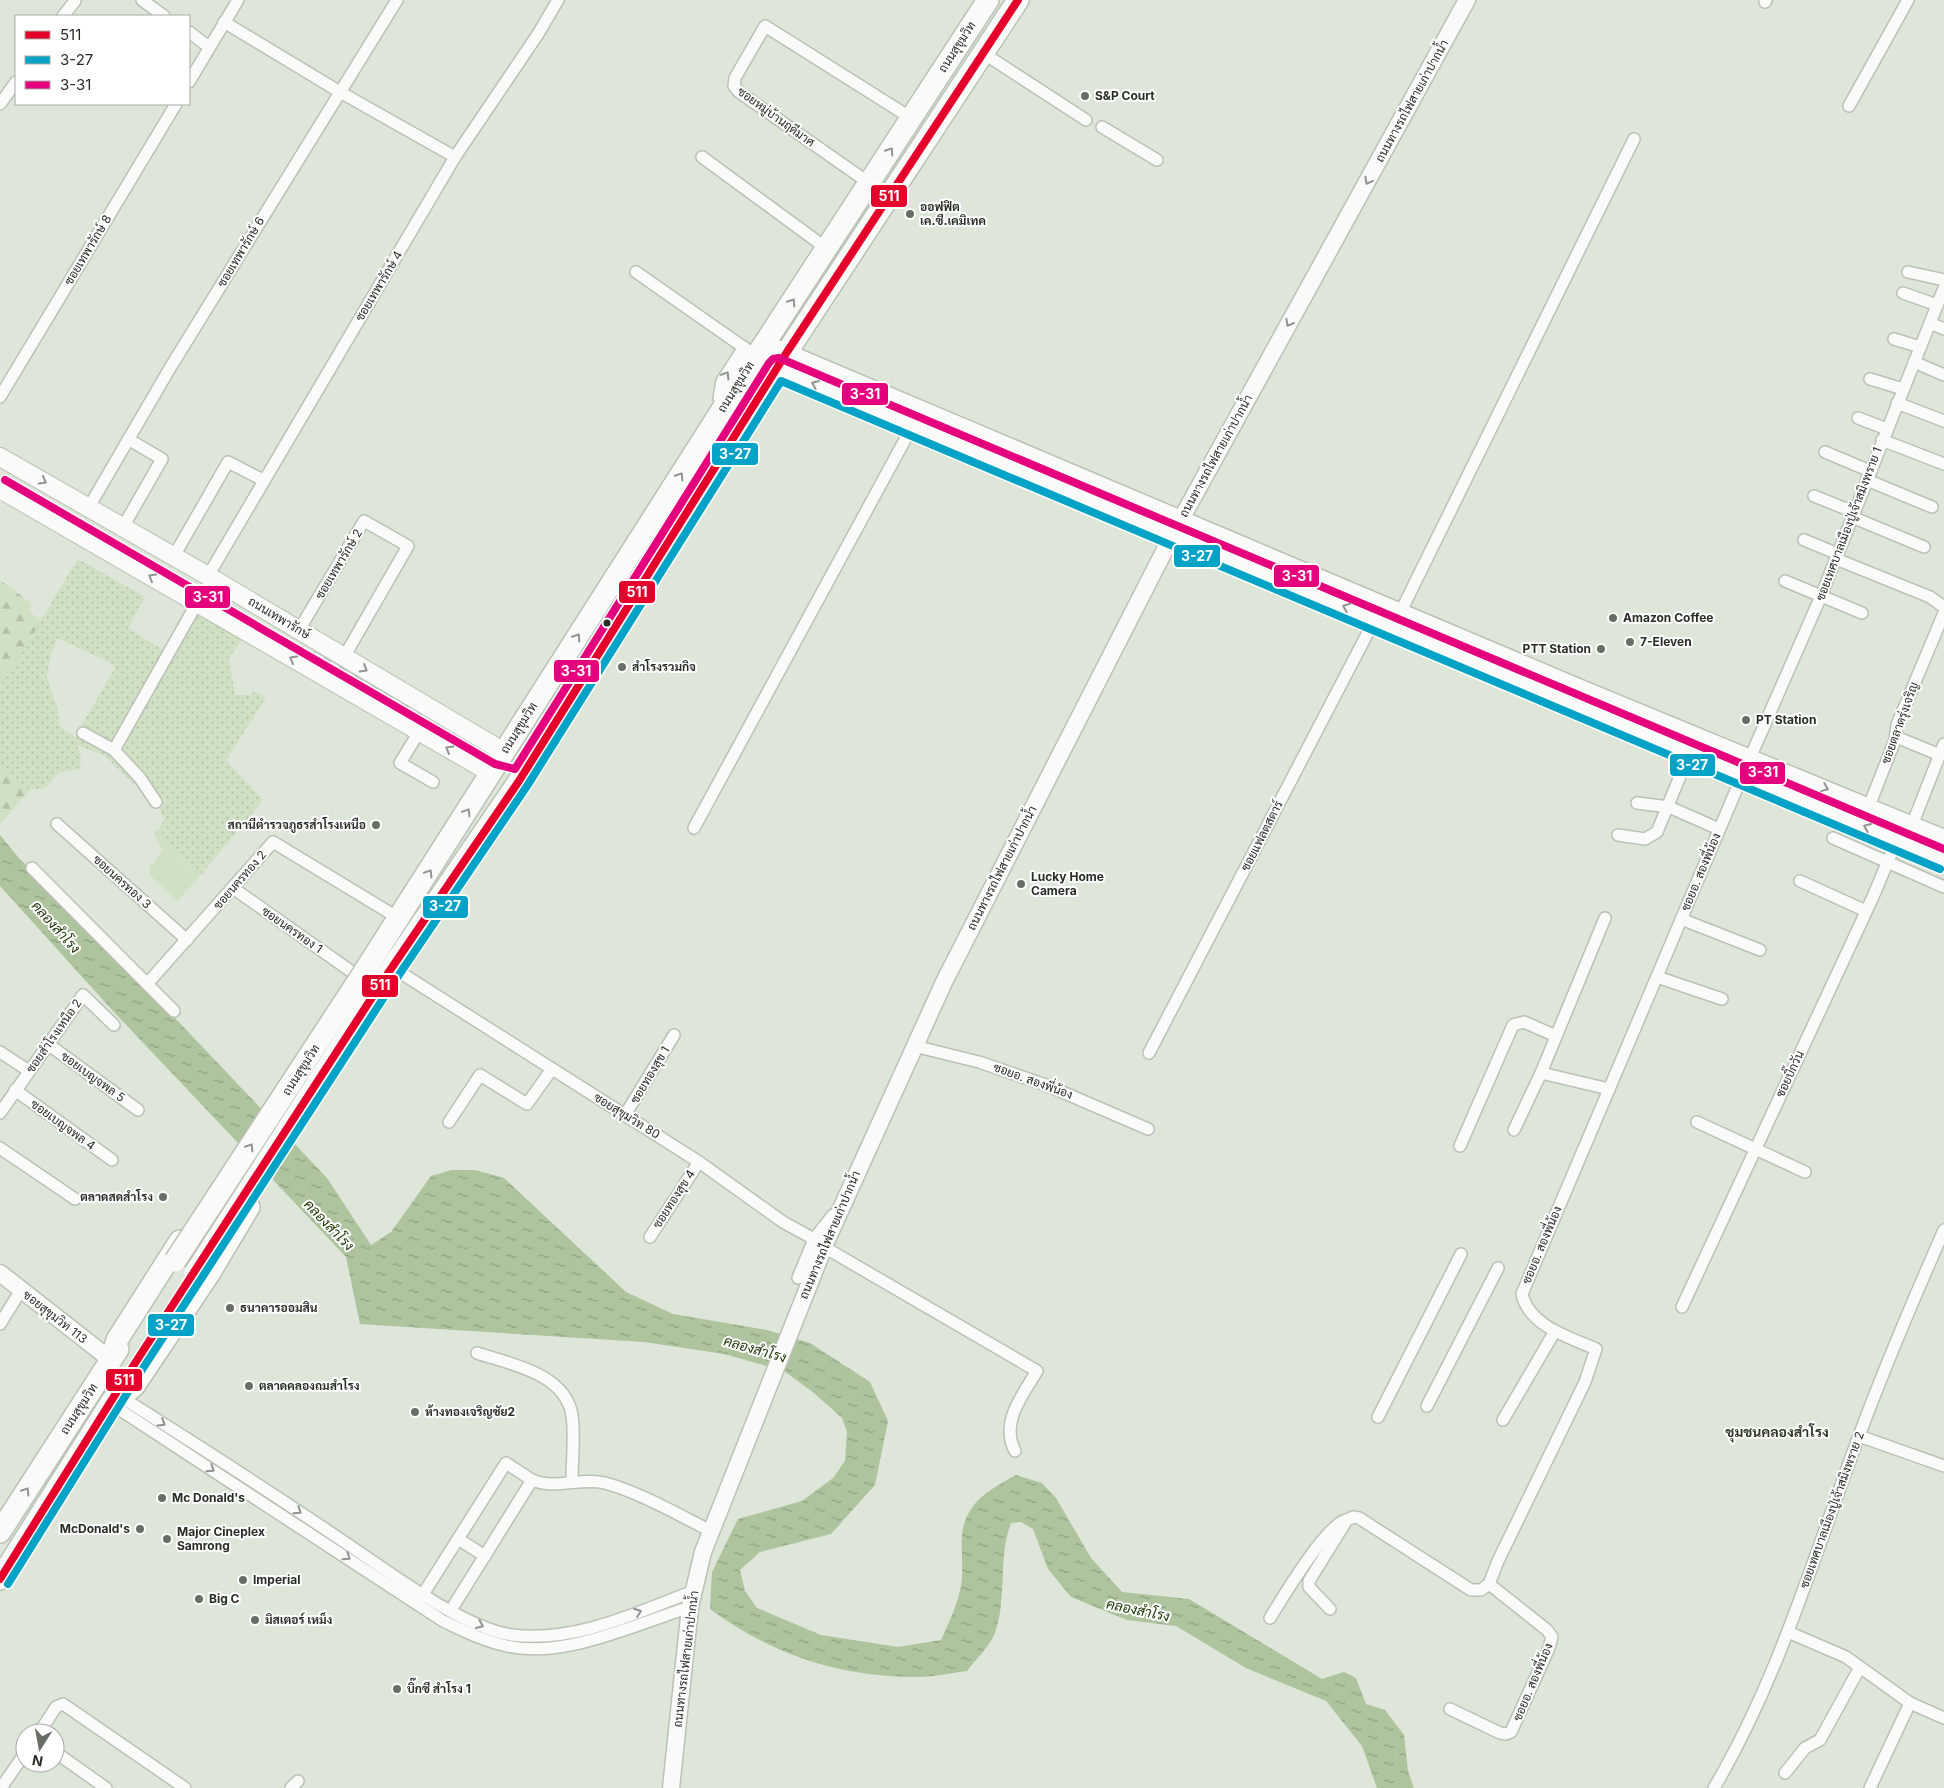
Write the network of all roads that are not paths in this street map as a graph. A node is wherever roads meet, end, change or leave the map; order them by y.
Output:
1 (142, 0) edge
2 (238, 0) edge
3 (397, 0) edge
4 (558, 0) edge
5 (988, 0) edge
6 (1018, 0) edge
7 (1467, 0) edge
8 (1908, 0) edge
9 (75, 1) edge
10 (65, 15) edge
11 (163, 15) edge
12 (224, 22) junction
13 (190, 33) edge
14 (209, 47) junction
15 (983, 53) junction
16 (190, 80) edge
17 (15, 83) edge
18 (340, 92) junction
19 (0, 104) edge
20 (175, 105) edge
21 (1850, 106) dead end
22 (911, 118) junction
23 (1086, 120) dead end
24 (1102, 128) dead end
25 (1634, 140) dead end
26 (455, 157) junction
27 (702, 157) dead end
28 (1157, 160) dead end
29 (869, 183) junction
30 (826, 248) junction
31 (636, 272) dead end
32 (1908, 272) dead end
33 (1944, 280) edge
34 (1944, 288) edge
35 (1903, 293) dead end
36 (1937, 305) junction
37 (1930, 324) junction
38 (1944, 329) edge
39 (1894, 339) dead end
40 (1920, 347) junction
41 (755, 351) junction
42 (782, 360) junction
43 (1914, 362) junction
44 (1944, 374) edge
45 (1870, 379) dead end
46 (1903, 389) junction
47 (0, 396) edge
48 (1898, 403) junction
49 (1858, 418) dead end
50 (1944, 421) edge
51 (913, 425) junction
52 (1885, 434) junction
53 (128, 439) junction
54 (1825, 452) dead end
55 (0, 457) edge
56 (1944, 464) edge
57 (1868, 475) junction
58 (263, 480) junction
59 (0, 489) edge
60 (1814, 496) dead end
61 (1932, 506) dead end
62 (89, 507) junction
63 (1853, 515) junction
64 (1182, 517) junction
65 (123, 527) junction
66 (1173, 534) junction
67 (1804, 540) dead end
68 (1924, 547) dead end
69 (174, 556) junction
70 (1837, 556) junction
71 (208, 576) junction
72 (1785, 581) dead end
73 (1821, 596) junction
74 (197, 603) junction
75 (1944, 607) edge
76 (1402, 611) junction
77 (1862, 613) dead end
78 (1944, 613) edge
79 (1375, 619) junction
80 (299, 630) junction
81 (344, 657) junction
82 (1527, 664) junction
83 (1520, 681) junction
84 (419, 732) junction
85 (83, 733) dead end
86 (1896, 737) junction
87 (1942, 749) edge
88 (114, 750) junction
89 (504, 752) junction
90 (1690, 752) junction
91 (1750, 758) junction
92 (491, 773) junction
93 (1743, 774) junction
94 (519, 781) junction
95 (433, 782) dead end
96 (156, 802) dead end
97 (1636, 803) dead end
98 (1869, 806) junction
99 (1669, 808) junction
100 (57, 824) dead end
101 (1912, 825) junction
102 (694, 828) dead end
103 (1719, 829) junction
104 (1618, 835) dead end
105 (1833, 838) dead end
106 (1944, 838) edge
107 (1897, 840) junction
108 (442, 851) junction
109 (1944, 860) edge
110 (1887, 863) junction
111 (463, 864) junction
112 (32, 868) dead end
113 (1800, 880) dead end
114 (233, 888) junction
115 (1944, 888) edge
116 (1866, 911) junction
117 (428, 917) junction
118 (1605, 918) dead end
119 (400, 919) junction
120 (1681, 920) junction
121 (187, 940) junction
122 (1760, 950) dead end
123 (401, 974) junction
124 (366, 975) junction
125 (1657, 977) junction
126 (147, 984) junction
127 (1722, 999) dead end
128 (174, 1011) dead end
129 (114, 1026) dead end
130 (674, 1035) dead end
131 (1556, 1036) junction
132 (48, 1044) junction
133 (914, 1046) junction
134 (0, 1052) edge
135 (1149, 1053) dead end
136 (552, 1069) junction
137 (29, 1072) junction
138 (1541, 1073) junction
139 (1609, 1089) junction
140 (15, 1090) junction
141 (138, 1110) dead end
142 (0, 1113) edge
143 (626, 1115) junction
144 (449, 1122) dead end
145 (1697, 1122) dead end
146 (1148, 1129) dead end
147 (1514, 1130) dead end
148 (1460, 1146) dead end
149 (0, 1148) edge
150 (1754, 1148) junction
151 (112, 1160) dead end
152 (699, 1162) junction
153 (1805, 1172) dead end
154 (74, 1199) dead end
155 (1944, 1230) edge
156 (650, 1237) dead end
157 (819, 1243) junction
158 (1461, 1254) dead end
159 (1498, 1268) dead end
160 (0, 1273) edge
161 (798, 1278) dead end
162 (21, 1290) junction
163 (1682, 1306) dead end
164 (0, 1324) edge
165 (1555, 1331) junction
166 (476, 1353) dead end
167 (110, 1360) junction
168 (116, 1401) junction
169 (1427, 1406) dead end
170 (1378, 1418) dead end
171 (1503, 1420) dead end
172 (1859, 1436) junction
173 (1016, 1451) dead end
174 (1944, 1466) edge
175 (532, 1480) junction
176 (572, 1481) junction
177 (1347, 1520) junction
178 (711, 1531) junction
179 (0, 1532) edge
180 (458, 1539) junction
181 (484, 1556) junction
182 (0, 1579) edge
183 (1489, 1584) junction
184 (421, 1598) junction
185 (692, 1599) junction
186 (1330, 1609) dead end
187 (451, 1610) junction
188 (1270, 1618) dead end
189 (598, 1632) junction
190 (1788, 1632) junction
191 (511, 1634) junction
192 (508, 1646) junction
193 (1860, 1669) junction
194 (1910, 1703) junction
195 (1450, 1710) dead end
196 (1944, 1718) edge
197 (46, 1723) edge
198 (65, 1759) edge
199 (15, 1768) edge
200 (1785, 1772) dead end
201 (1, 1788) edge
202 (106, 1788) edge
203 (185, 1788) edge
204 (671, 1788) edge
205 (1714, 1788) edge
206 (1870, 1788) edge

1 - 11 street
2 - 12 street
3 - 18 street, ซอยเทพารักษ์ 6
4 - 26 street, ซอยเทพารักษ์ 4
5 - 22 highway, ถนนสุขุมวิท
6 - 15 highway, ถนนสุขุมวิท
7 -> 64 main road, ถนนทางรถไฟสายเก่าปากน้ำ
8 - 21 street
9 - 10 street
12 - 14 street
12 - 18 street
13 - 14 street
14 - 16 street
15 - 23 street
15 - 42 highway, ถนนสุขุมวิท
17 - 19 street
18 - 26 street
18 - 53 street, ซอยเทพารักษ์ 6
20 - 47 street, ซอยเทพารักษ์ 8
29 -> 22 highway, ถนนสุขุมวิท
22 - 29 street, ซอยหมู่บ้านฤดีมาศ
24 - 28 street
25 - 76 street
26 - 58 street, ซอยเทพารักษ์ 4
27 - 30 street
29 - 30 highway, ถนนสุขุมวิท
41 -> 30 highway, ถนนสุขุมวิท
31 - 41 street
32 - 33 street
34 - 36 street, ซอยเทศบาลเมืองปู่เจ้าสมิงพราย 1
35 - 36 street
36 - 37 street, ซอยเทศบาลเมืองปู่เจ้าสมิงพราย 1
37 - 38 street
37 - 40 street, ซอยเทศบาลเมืองปู่เจ้าสมิงพราย 1
39 - 40 street
40 - 43 street, ซอยเทศบาลเมืองปู่เจ้าสมิงพราย 1
41 - 42 main road
89 -> 41 highway, ถนนสุขุมวิท
51 -> 42 main road
42 - 64 main road
42 - 94 highway, ถนนสุขุมวิท
43 - 44 street
43 - 46 street, ซอยเทศบาลเมืองปู่เจ้าสมิงพราย 1
45 - 46 street
46 - 48 street, ซอยเทศบาลเมืองปู่เจ้าสมิงพราย 1
48 - 50 street
48 - 52 street, ซอยเทศบาลเมืองปู่เจ้าสมิงพราย 1
49 - 52 street
51 - 66 main road
51 - 102 street
52 - 56 street
52 - 57 street, ซอยเทศบาลเมืองปู่เจ้าสมิงพราย 1
53 - 62 street, ซอยเทพารักษ์ 6
53 - 65 street
54 - 57 street
55 -> 62 main road, ถนนเทพารักษ์
57 - 61 street
57 - 63 street, ซอยเทศบาลเมืองปู่เจ้าสมิงพราย 1
58 - 69 street
58 - 71 street, ซอยเทพารักษ์ 4
74 -> 59 main road
60 - 63 street
62 - 65 main road, ถนนเทพารักษ์
63 - 68 street
63 - 70 street, ซอยเทศบาลเมืองปู่เจ้าสมิงพราย 1
64 - 66 main road, ถนนทางรถไฟสายเก่าปากน้ำ
64 - 76 main road
65 - 69 main road, ถนนเทพารักษ์
79 -> 66 main road
66 - 133 main road, ถนนทางรถไฟสายเก่าปากน้ำ
67 - 70 street
69 - 71 main road, ถนนเทพารักษ์
70 - 73 street, ซอยเทศบาลเมืองปู่เจ้าสมิงพราย 1
70 - 75 street
71 - 80 main road, ถนนเทพารักษ์
72 - 73 street
73 - 77 street
73 - 91 street, ซอยเทศบาลเมืองปู่เจ้าสมิงพราย 1
84 -> 74 main road
74 - 88 street
76 - 82 main road
78 - 86 street, ซอยตลาดรุ่งเจริญ
79 - 83 main road
79 - 135 street, ซอยแฟลตสตาร์
80 - 81 main road, ถนนเทพารักษ์
80 - 81 street, ซอยเทพารักษ์ 2
81 -> 89 main road, ถนนเทพารักษ์
82 - 83 street
82 - 91 main road
83 - 90 main road
92 -> 84 main road
84 - 95 street
85 - 88 street
86 - 87 street
86 - 98 street, ซอยตลาดรุ่งเจริญ
87 - 101 street
88 - 96 street
89 - 92 highway, ถนนสุขุมวิท
89 - 94 highway
90 - 93 main road
90 - 99 street
91 - 93 main road
91 -> 98 main road
92 - 94 highway
108 -> 92 highway, ถนนสุขุมวิท
93 - 103 street, ซอยอ. สองพี่น้อง
107 -> 93 main road
94 - 111 highway, ถนนสุขุมวิท
97 - 99 street
98 - 101 main road
99 - 103 street
99 - 104 street
100 - 121 street, ซอยนครทอง 3
101 - 106 main road
103 - 120 street, ซอยอ. สองพี่น้อง
105 - 110 street
107 - 109 main road
107 - 110 street, ซอยบิ๊กวัน
108 - 111 highway
119 -> 108 highway, ถนนสุขุมวิท
110 - 115 street
110 - 116 street, ซอยบิ๊กวัน
111 - 117 highway, ถนนสุขุมวิท
112 - 126 street
113 - 116 street
114 - 119 street, ซอยนครทอง 2
114 - 121 street, ซอยนครทอง 2
114 - 124 street, ซอยนครทอง 1
116 - 150 street, ซอยบิ๊กวัน
117 - 123 highway
117 - 124 highway, ถนนสุขุมวิท
118 - 131 street
119 - 124 highway, ถนนสุขุมวิท
120 - 122 street
120 - 125 street, ซอยอ. สองพี่น้อง
121 - 126 street, ซอยนครทอง 2
123 - 124 highway
123 - 136 street, ซอยสุขุมวิท 80
167 -> 124 highway, ถนนสุขุมวิท, bridge
124 - 168 highway, ถนนสุขุมวิท, bridge
125 - 127 street
125 - 139 street, ซอยอ. สองพี่น้อง
126 - 128 street
129 - 132 street, ซอยสำโรงเหนือ 2
130 - 143 street, ซอยทองสุข 1
131 - 138 street
131 - 148 street
132 - 137 street, ซอยสำโรงเหนือ 2
132 - 141 street, ซอยเบญจพล 5
133 - 146 street, ซอยอ. สองพี่น้อง
133 - 157 main road, ถนนทางรถไฟสายเก่าปากน้ำ
134 - 137 street
136 - 143 street, ซอยสุขุมวิท 80
136 - 144 street
137 - 140 street, ซอยสำโรงเหนือ 2
138 - 139 street
138 - 147 street
139 - 165 street, ซอยอ. สองพี่น้อง
140 - 142 street, ซอยสำโรงเหนือ 2
140 - 151 street, ซอยเบญจพล 4
143 - 152 street, ซอยสุขุมวิท 80
145 - 150 street
149 - 154 street
150 - 153 street
150 - 163 street, ซอยบิ๊กวัน
152 - 156 street, ซอยทองสุข 4
152 - 157 street, ซอยสุขุมวิท 80
155 - 172 street, ซอยเทศบาลเมืองปู่เจ้าสมิงพราย 2
157 - 161 street
157 - 173 street, ซอยสุขุมวิท 80
157 - 178 main road, ถนนทางรถไฟสายเก่าปากน้ำ
158 - 170 street
159 - 169 street
160 - 162 main road, ซอยสุขุมวิท 113
162 - 164 street
162 - 167 main road, ซอยสุขุมวิท 113
165 - 171 street
165 - 183 street, ซอยอ. สองพี่น้อง
166 - 176 street
167 - 168 highway
179 -> 167 highway, ถนนสุขุมวิท
168 - 182 highway, ถนนสุขุมวิท
168 -> 184 street
172 - 174 street
172 - 190 street, ซอยเทศบาลเมืองปู่เจ้าสมิงพราย 2
175 - 176 street
175 - 180 street
175 - 181 street
176 - 178 street
177 - 183 street
177 - 186 street
177 - 188 street
178 - 185 main road, ถนนทางรถไฟสายเก่าปากน้ำ
180 - 181 street
180 - 184 street
181 - 187 street
183 - 195 street, ซอยอ. สองพี่น้อง
184 - 187 street
184 - 192 street
185 - 189 street
189 -> 185 street
185 - 204 main road, ถนนทางรถไฟสายเก่าปากน้ำ
187 -> 191 street
189 - 191 street
189 - 192 street
190 - 193 street
190 - 205 street, ซอยเทศบาลเมืองปู่เจ้าสมิงพราย 2
191 - 192 street
193 - 194 street
193 - 200 street
194 - 196 street
194 - 206 street
197 - 203 street
198 - 202 street
199 - 201 street

